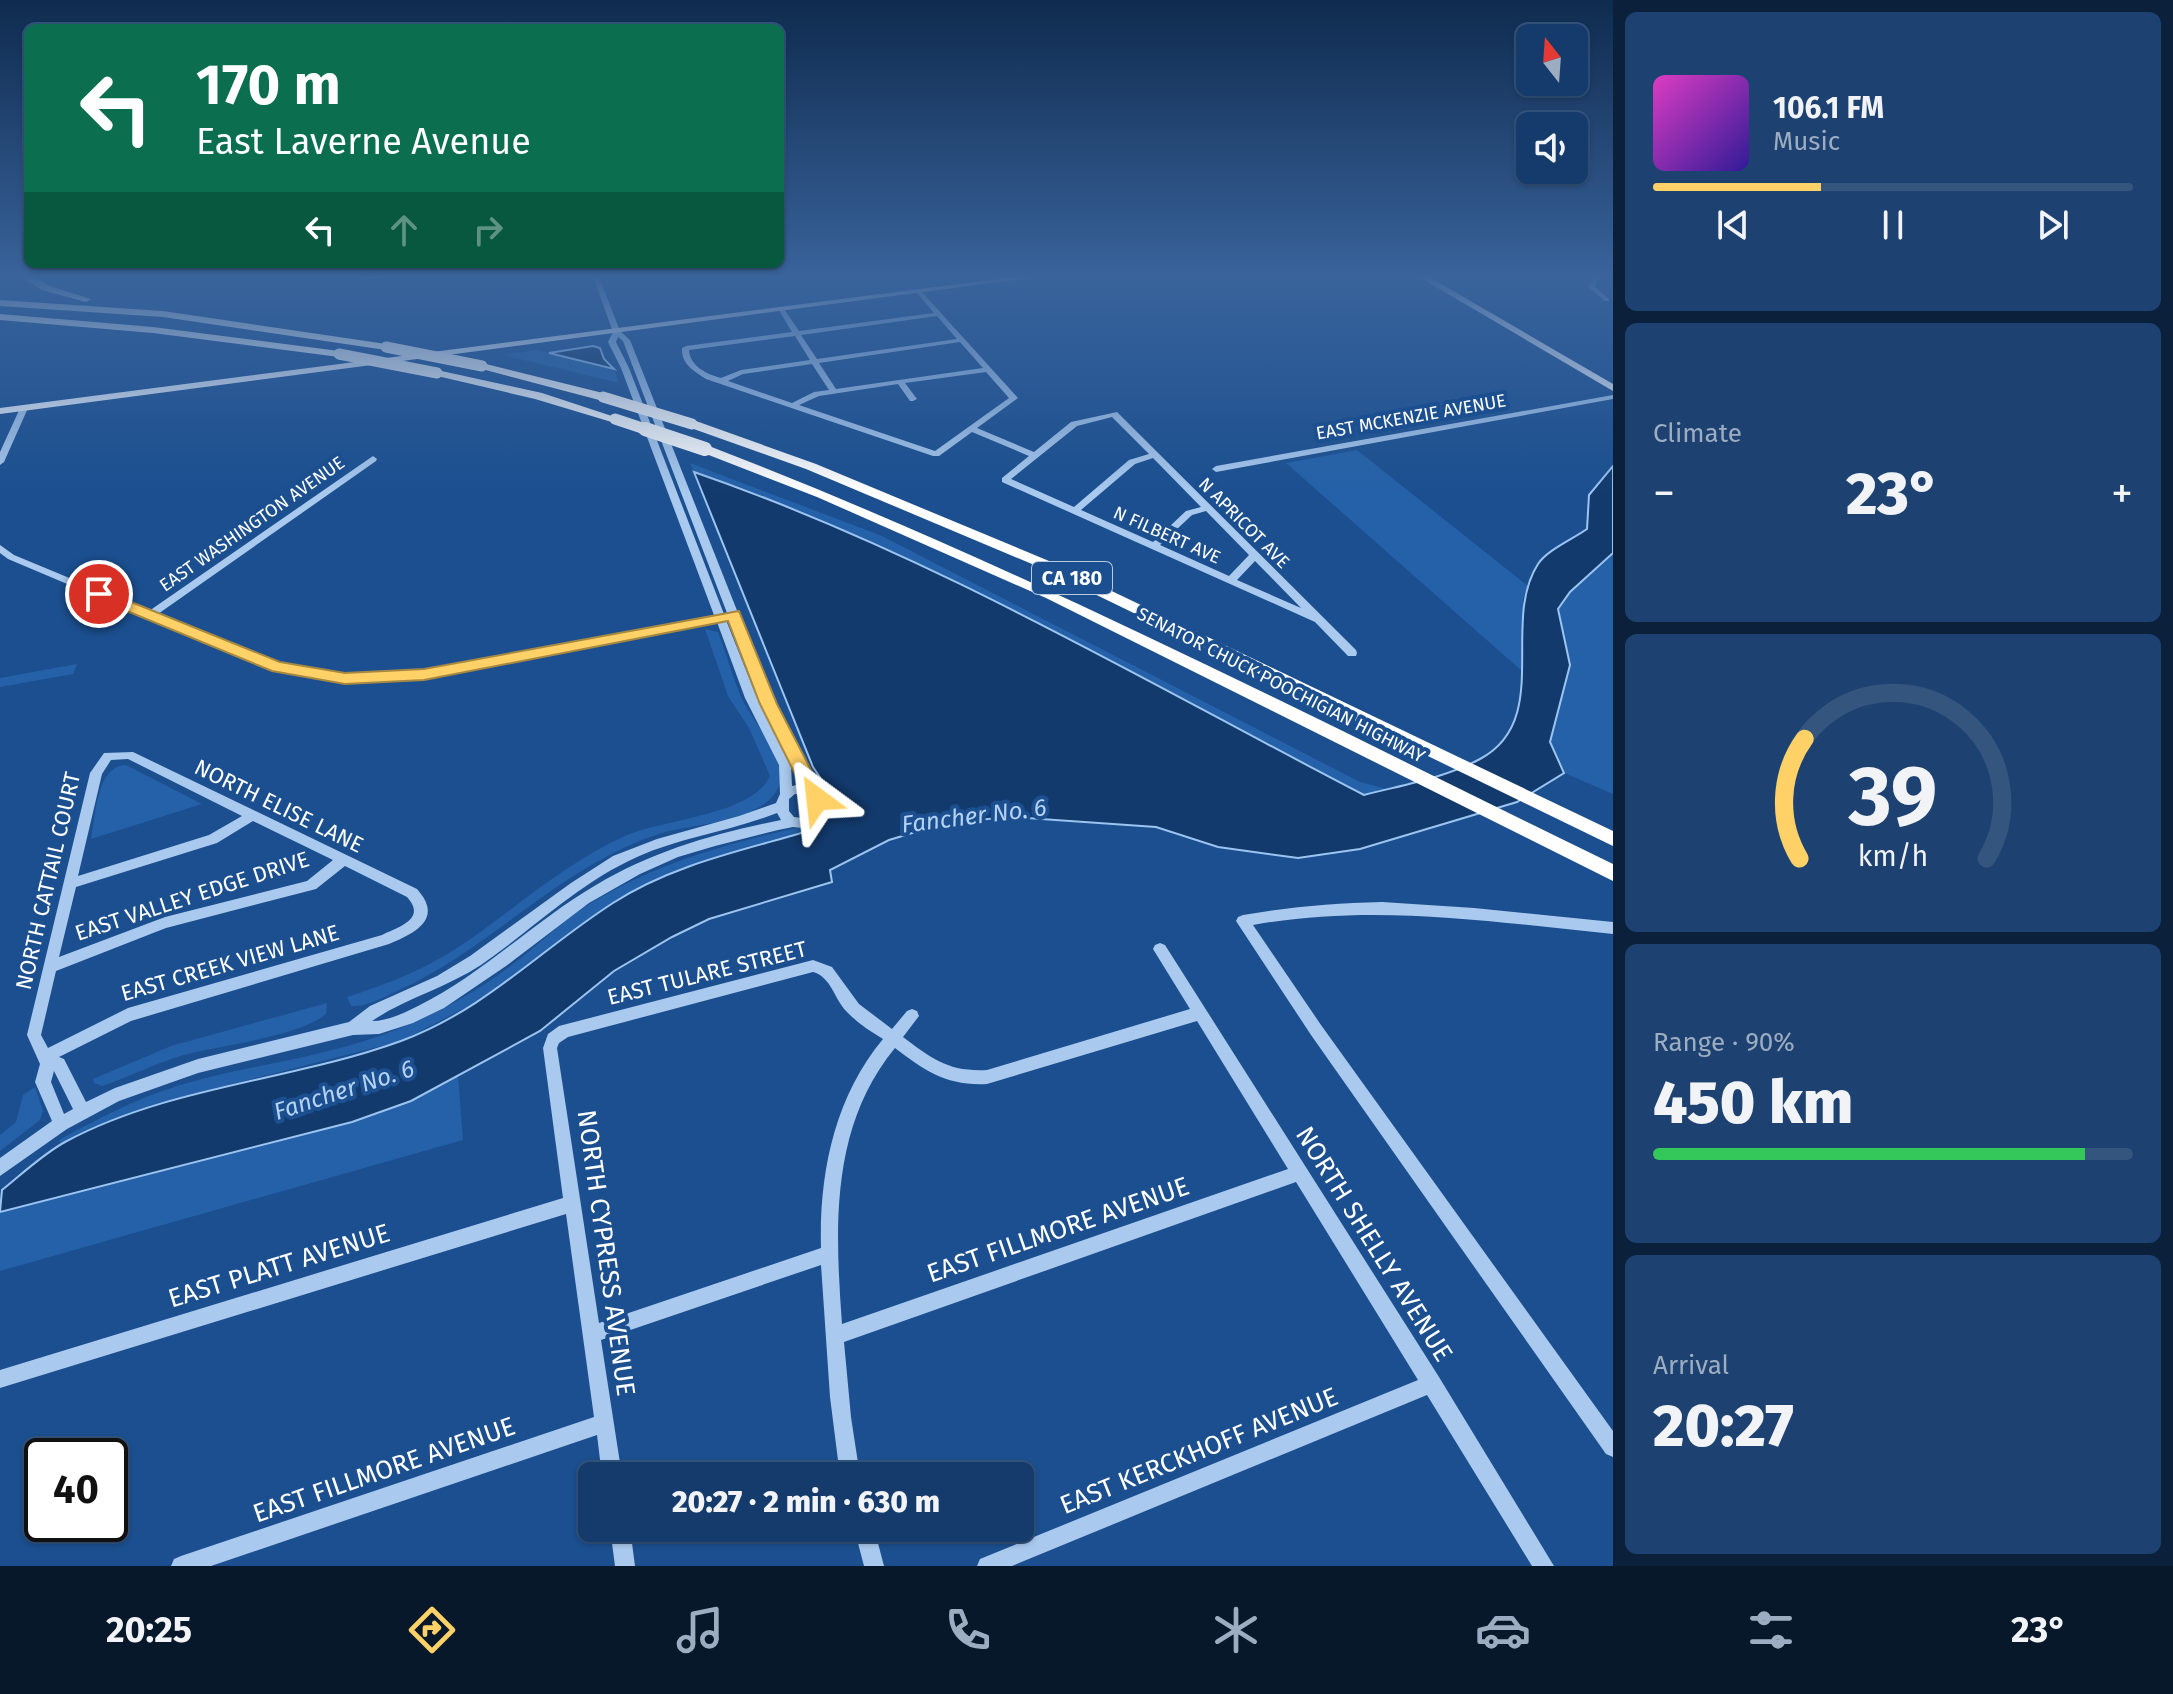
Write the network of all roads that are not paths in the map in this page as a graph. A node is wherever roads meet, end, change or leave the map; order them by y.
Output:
1 (285, 347) edge
2 (386, 347) edge
3 (505, 347) edge
4 (614, 347) edge
5 (629, 347) edge
6 (693, 347) edge
7 (805, 347) edge
8 (912, 347) edge
9 (968, 347) edge
10 (1543, 347) edge
11 (814, 361) junction
12 (988, 369) junction
13 (721, 381) junction
14 (900, 382) junction
15 (1613, 388) edge
16 (834, 392) junction
17 (1613, 397) edge
18 (913, 399) dead end
19 (795, 404) junction
20 (0, 411) edge
21 (23, 412) junction
22 (0, 418) edge
23 (971, 429) junction
24 (1033, 455) junction
25 (1155, 455) junction
26 (373, 459) dead end
27 (0, 462) edge
28 (1216, 469) dead end
29 (1207, 508) junction
30 (1075, 511) junction
31 (1154, 546) junction
32 (0, 548) edge
33 (1254, 556) junction
34 (1231, 580) junction
35 (150, 615) junction
36 (734, 615) junction
37 (720, 617) junction
38 (1317, 619) junction
39 (1352, 653) dead end
40 (108, 756) joint
41 (812, 795) junction
42 (783, 801) junction
43 (1550, 809) junction
44 (253, 815) junction
45 (798, 821) junction
46 (1613, 828) edge
47 (1613, 839) edge
48 (343, 860) junction
49 (1613, 873) edge
50 (69, 884) junction
51 (423, 910) joint
52 (1613, 928) edge
53 (1160, 949) dead end
54 (50, 967) junction
55 (1200, 1013) junction
56 (912, 1016) dead end
57 (353, 1028) junction
58 (892, 1037) junction
59 (553, 1039) joint
60 (46, 1061) junction
61 (82, 1111) junction
62 (61, 1124) junction
63 (6, 1163) edge
64 (1299, 1173) junction
65 (573, 1203) junction
66 (829, 1254) junction
67 (592, 1334) junction
68 (834, 1336) junction
69 (0, 1379) edge
70 (1432, 1384) junction
71 (605, 1423) junction
72 (1613, 1447) edge
73 (610, 1462) edge
74 (848, 1462) edge
75 (622, 1542) edge
76 (868, 1542) edge
77 (181, 1566) edge
78 (625, 1566) edge
79 (874, 1566) edge
80 (987, 1566) edge
81 (1544, 1566) edge

1 - 49 highway, SENATOR CHUCK POOCHIGIAN HIGHWAY / CA 180, bridge
2 - 43 highway, SENATOR CHUCK POOCHIGIAN HIGHWAY / CA 180, bridge
3 - 21 main road
4 - 37 street
5 - 36 street
6 - 13 street
7 - 11 street
8 - 11 street
9 - 12 street
10 - 15 main road
11 - 13 street
11 - 16 street
12 - 14 street
12 - 23 street
13 - 19 street
14 - 16 street
14 - 18 street
16 - 19 street
17 - 28 street, EAST MCKENZIE AVENUE
19 - 23 street
20 - 21 main road
21 - 22 main road
21 - 27 street
23 - 24 street
24 - 25 street, N APRICOT AVE
24 - 30 street, N FILBERT AVE
25 - 29 street, N APRICOT AVE
25 - 30 street
26 - 35 street, EAST WASHINGTON AVENUE
29 - 31 street
29 - 33 street, N APRICOT AVE
30 - 31 street, N FILBERT AVE
31 - 34 street, N FILBERT AVE
32 - 35 street
33 - 34 street
33 - 38 street, N APRICOT AVE
34 - 38 street, N FILBERT AVE
35 - 37 street
36 - 37 street
36 - 41 street
37 - 42 street
38 - 39 street, N APRICOT AVE
40 - 44 street, NORTH ELISE LANE
40 - 50 street, NORTH CATTAIL COURT
41 - 42 street
41 - 45 street
42 - 45 street
42 - 57 street
43 - 46 highway
43 - 47 highway, SENATOR CHUCK POOCHIGIAN HIGHWAY / CA 180
44 - 48 street, NORTH ELISE LANE
44 - 50 street
45 - 57 street
48 - 51 street, NORTH ELISE LANE
48 - 54 street, EAST VALLEY EDGE DRIVE
50 - 54 street, NORTH CATTAIL COURT
51 - 60 street, EAST CREEK VIEW LANE
52 - 72 street
53 - 55 street, NORTH SHELLY AVENUE
54 - 60 street, NORTH CATTAIL COURT
55 - 58 street
55 - 64 street, NORTH SHELLY AVENUE
56 - 58 street
57 - 61 street
58 - 59 street, EAST TULARE STREET
58 - 66 street
59 - 65 street, NORTH CYPRESS AVENUE
60 - 61 street
60 - 62 street, NORTH CATTAIL COURT
61 - 62 street
62 - 63 street
64 - 68 street, EAST FILLMORE AVENUE
64 - 70 street, NORTH SHELLY AVENUE
65 - 67 street, NORTH CYPRESS AVENUE
65 - 69 street, EAST PLATT AVENUE
66 - 67 street
66 - 68 street
67 - 71 street, NORTH CYPRESS AVENUE
68 - 74 street
70 - 80 street, EAST KERCKHOFF AVENUE
70 - 81 street, NORTH SHELLY AVENUE
71 - 73 street, NORTH CYPRESS AVENUE
71 - 77 street, EAST FILLMORE AVENUE
75 - 78 street
76 - 79 street

